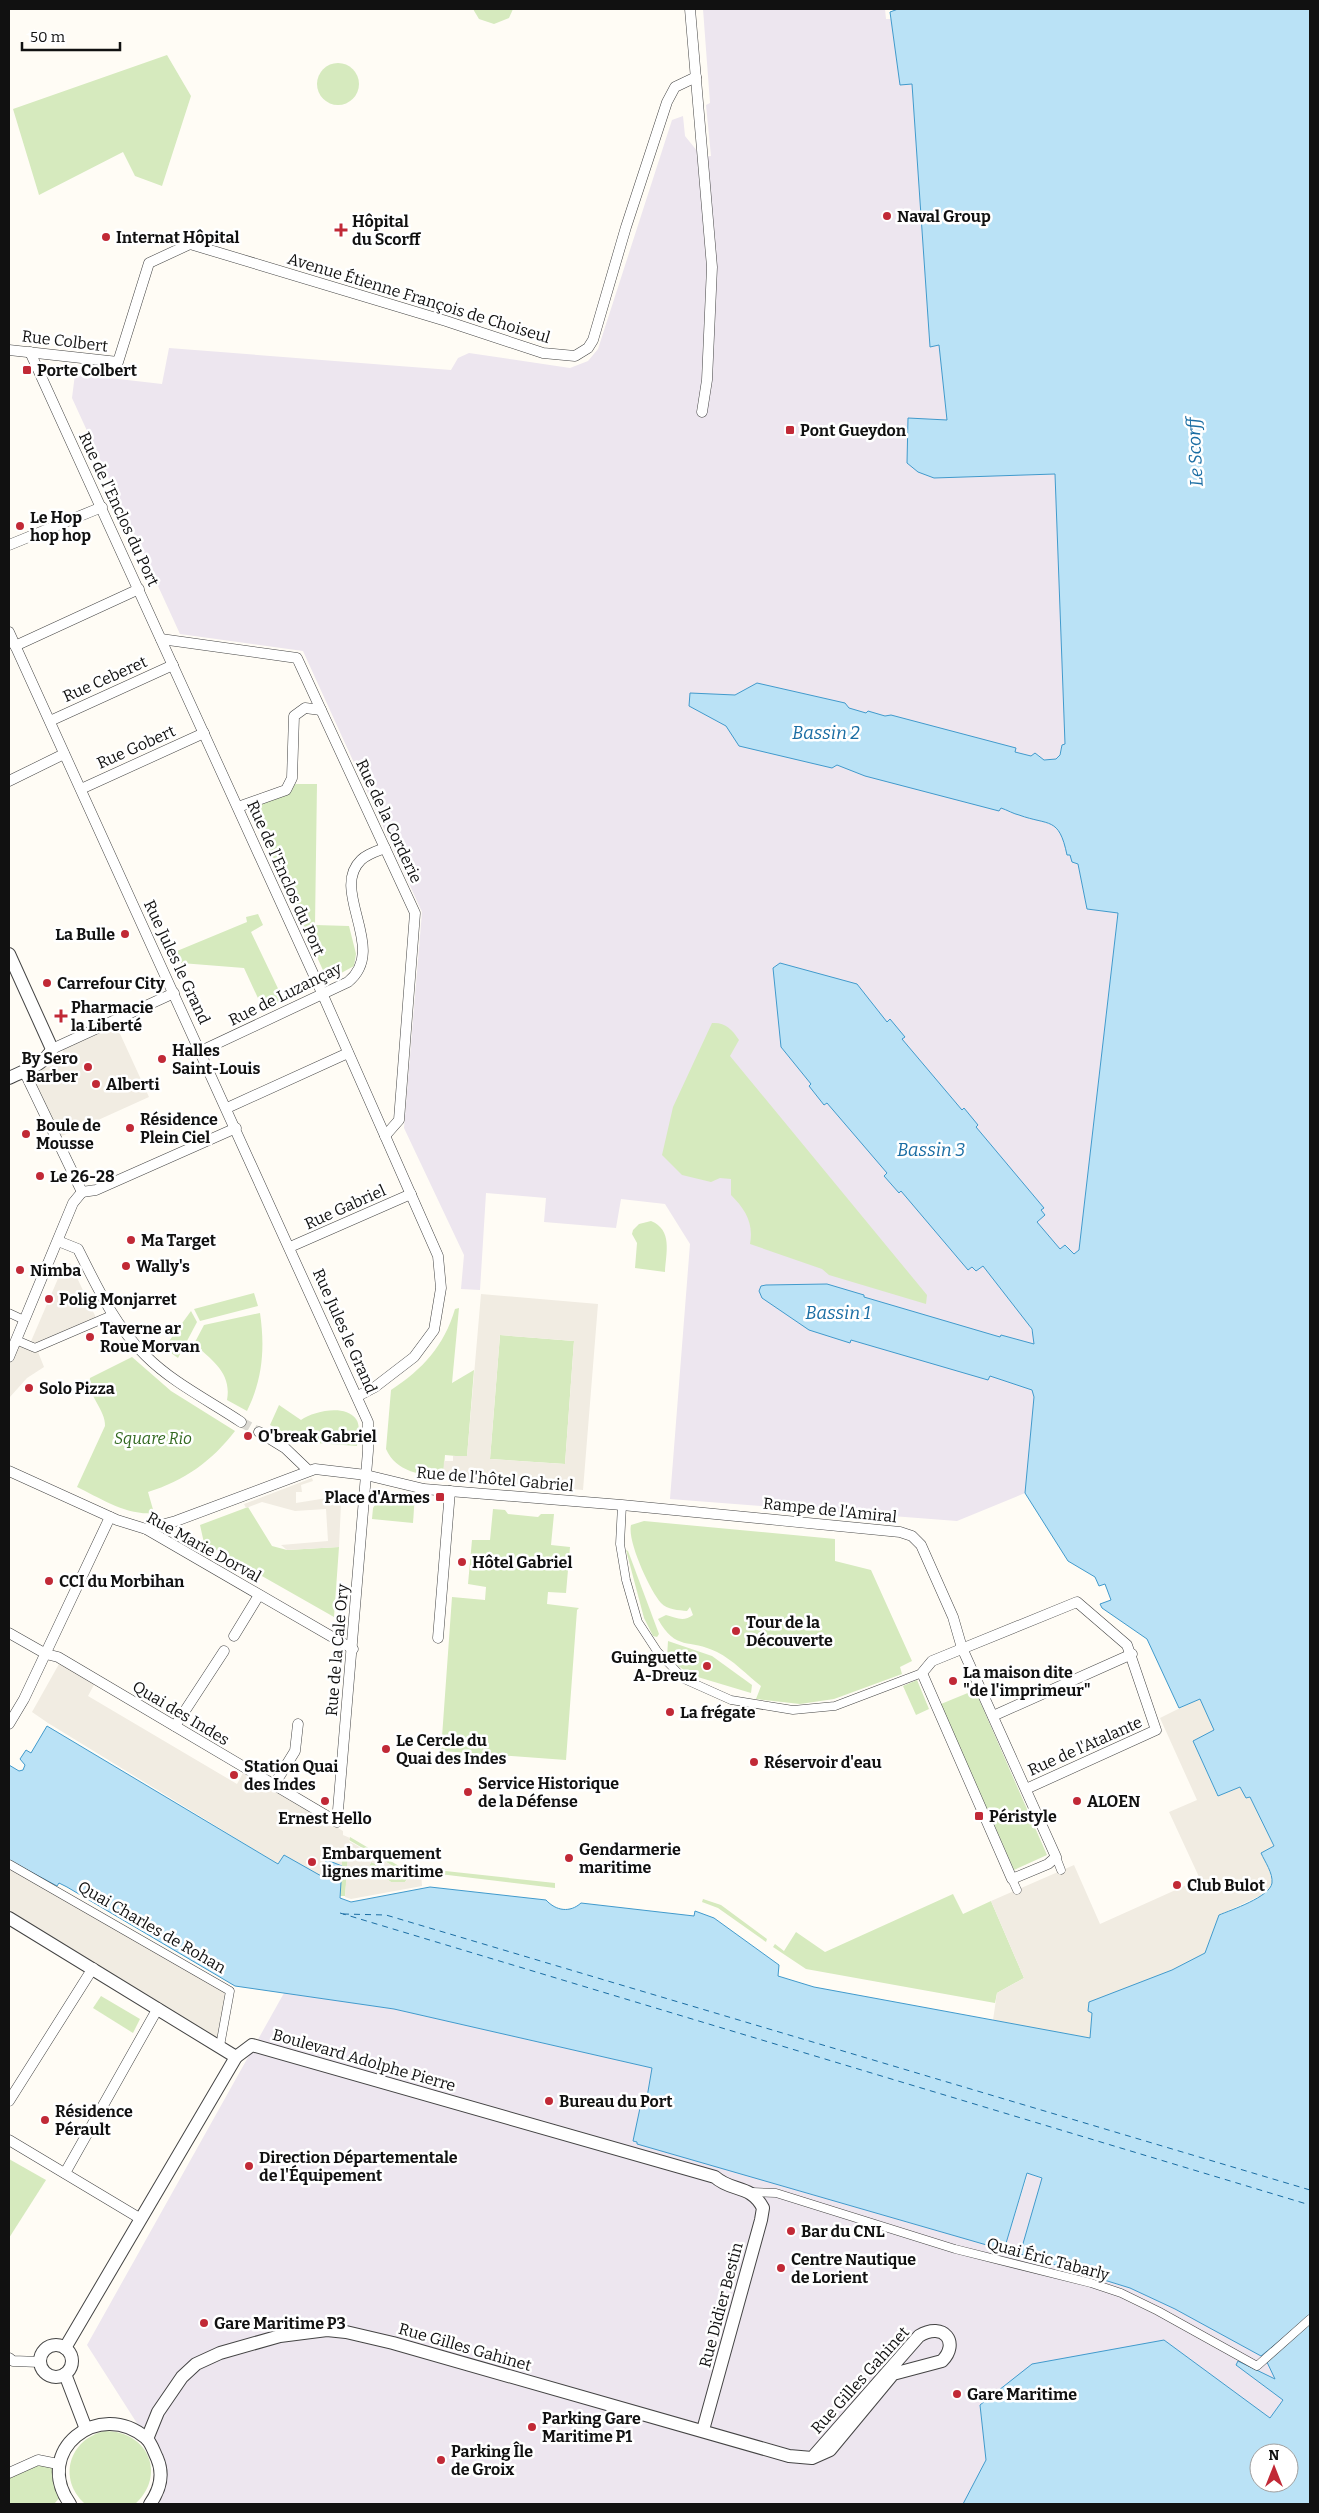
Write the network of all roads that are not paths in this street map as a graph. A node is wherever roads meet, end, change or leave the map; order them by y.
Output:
1 (690, 9) edge
2 (696, 77) junction
3 (9, 350) edge
4 (30, 352) junction
5 (118, 362) joint
6 (702, 412) dead end
7 (102, 507) junction
8 (9, 545) edge
9 (139, 590) junction
10 (9, 632) edge
11 (161, 639) junction
12 (15, 646) junction
13 (173, 665) junction
14 (321, 710) junction
15 (50, 721) junction
16 (204, 733) junction
17 (64, 754) junction
18 (9, 780) edge
19 (81, 789) junction
20 (238, 808) junction
21 (385, 848) junction
22 (9, 954) edge
23 (174, 993) junction
24 (322, 994) junction
25 (52, 1049) junction
26 (201, 1051) junction
27 (348, 1053) junction
28 (24, 1071) junction
29 (9, 1078) edge
30 (227, 1108) junction
31 (236, 1128) junction
32 (385, 1136) junction
33 (82, 1192) junction
34 (411, 1194) junction
35 (58, 1241) junction
36 (290, 1247) junction
37 (9, 1313) edge
38 (112, 1315) junction
39 (24, 1320) junction
40 (16, 1340) junction
41 (9, 1357) edge
42 (358, 1396) junction
43 (241, 1422) tunnel mouth
44 (259, 1432) tunnel mouth
45 (308, 1470) junction
46 (9, 1471) edge
47 (366, 1475) junction
48 (450, 1492) junction
49 (622, 1505) junction
50 (110, 1517) junction
51 (146, 1529) junction
52 (259, 1595) junction
53 (9, 1632) edge
54 (234, 1636) dead end
55 (438, 1638) dead end
56 (962, 1648) junction
57 (353, 1649) junction
58 (224, 1651) dead end
59 (46, 1654) junction
60 (1132, 1654) junction
61 (922, 1673) junction
62 (993, 1716) junction
63 (9, 1724) edge
64 (298, 1724) dead end
65 (175, 1726) junction
66 (274, 1785) junction
67 (1026, 1789) junction
68 (337, 1825) joint
69 (1056, 1857) junction
70 (9, 1864) edge
71 (1062, 1870) dead end
72 (1012, 1879) junction
73 (1017, 1890) dead end
74 (9, 1918) edge
75 (94, 1968) junction
76 (158, 2008) junction
77 (220, 2046) junction
78 (236, 2056) junction
79 (9, 2101) edge
80 (9, 2140) edge
81 (64, 2173) junction
82 (752, 2192) junction
83 (141, 2219) junction
84 (1310, 2320) edge
85 (65, 2348) junction
86 (9, 2358) edge
87 (40, 2362) junction
88 (65, 2374) junction
89 (86, 2429) junction
90 (703, 2430) junction
91 (147, 2439) junction
92 (812, 2458) junction
93 (58, 2464) junction
94 (9, 2473) edge
95 (66, 2499) edge
96 (54, 2504) edge
97 (150, 2504) edge

1 - 2 street
2 - 5 street, Avenue Étienne François de Choiseul
2 - 6 street
3 - 4 street, Rue Colbert
4 - 5 street, Rue Colbert
4 - 7 street, Rue de l'Enclos du Port
7 - 8 street
7 - 9 street, Rue de l'Enclos du Port
9 - 11 street, Rue de l'Enclos du Port
9 - 12 street
10 - 12 street, Rue Jules le Grand
11 - 13 street, Rue de l'Enclos du Port
11 - 14 street, Rue de la Corderie
12 - 15 street, Rue Jules le Grand
13 - 15 street, Rue Ceberet
13 - 16 street, Rue de l'Enclos du Port
14 - 20 street
14 - 21 street, Rue de la Corderie
15 - 17 street, Rue Jules le Grand
16 - 19 street, Rue Gobert
16 - 20 street, Rue de l'Enclos du Port
17 - 18 street
17 - 19 street, Rue Jules le Grand
19 - 23 street, Rue Jules le Grand
20 - 24 street, Rue de l'Enclos du Port
21 - 24 street, Rue de Luzançay
21 - 32 street, Rue de la Corderie
22 - 25 street
23 - 25 street
23 - 26 street, Rue Jules le Grand
24 - 26 street, Rue de Luzançay
24 - 27 street, Rue de l'Enclos du Port
25 - 28 street
26 - 30 street, Rue Jules le Grand
27 - 30 street
27 - 32 street, Rue de l'Enclos du Port
28 - 29 street
28 - 33 street
30 - 31 street, Rue Jules le Grand
31 - 33 street
31 - 36 street, Rue Jules le Grand
32 - 34 street, Rue de l'Enclos du Port
33 - 35 street
34 - 36 street, Rue Gabriel
34 - 42 street, Rue de l'Enclos du Port
35 - 38 street
35 - 39 street
36 - 42 street, Rue Jules le Grand
37 - 39 street
38 - 40 street
38 - 43 street
39 - 40 street
40 - 41 street
42 - 47 street, Rue Jules le Grand
44 - 45 street
45 - 47 street, Rue de l'hôtel Gabriel
45 - 51 street
46 - 50 street, Rue Marie Dorval
47 - 48 street, Rue de l'hôtel Gabriel
47 - 57 street, Rue de la Cale Ory
48 - 49 street, Rue de l'hôtel Gabriel
48 - 55 street
49 - 56 street, Rampe de l'Amiral
49 - 61 street
50 - 51 street, Rue Marie Dorval
50 - 59 street
51 - 52 street, Rue Marie Dorval
52 - 54 street
52 - 57 street, Rue Marie Dorval
53 - 59 street, Quai des Indes
56 - 60 street
56 - 61 street
56 - 62 street, Rampe de l'Amiral
57 - 68 street, Rue de la Cale Ory
58 - 65 street
59 - 63 street
59 - 65 street, Quai des Indes
60 - 62 street
60 - 67 street, Rue de l'Atalante
61 - 72 street
62 - 67 street, Rampe de l'Amiral
64 - 66 street
65 - 66 street, Quai des Indes
66 - 68 street, Quai des Indes
67 - 69 street, Rampe de l'Amiral
69 - 71 street
69 - 72 street
70 - 77 street, Quai Charles de Rohan
72 - 73 street
74 - 75 street
75 - 76 street
75 - 79 street
76 - 77 street
76 - 81 street
77 - 78 street
78 - 82 street, Boulevard Adolphe Pierre
78 - 83 street
80 - 81 street
81 - 83 street
82 - 84 street, Quai Éric Tabarly
82 - 90 street, Rue Didier Bestin
83 - 85 street
85 - 87 street
85 - 88 street
86 - 87 street
87 - 88 street
88 - 89 street
89 - 91 street
89 - 93 street
90 - 91 street, Rue Gilles Gahinet
90 - 92 street, Rue Gilles Gahinet
91 - 97 street
92 - 92 street, Rue Gilles Gahinet
93 - 94 street
93 - 95 street
95 - 96 street

